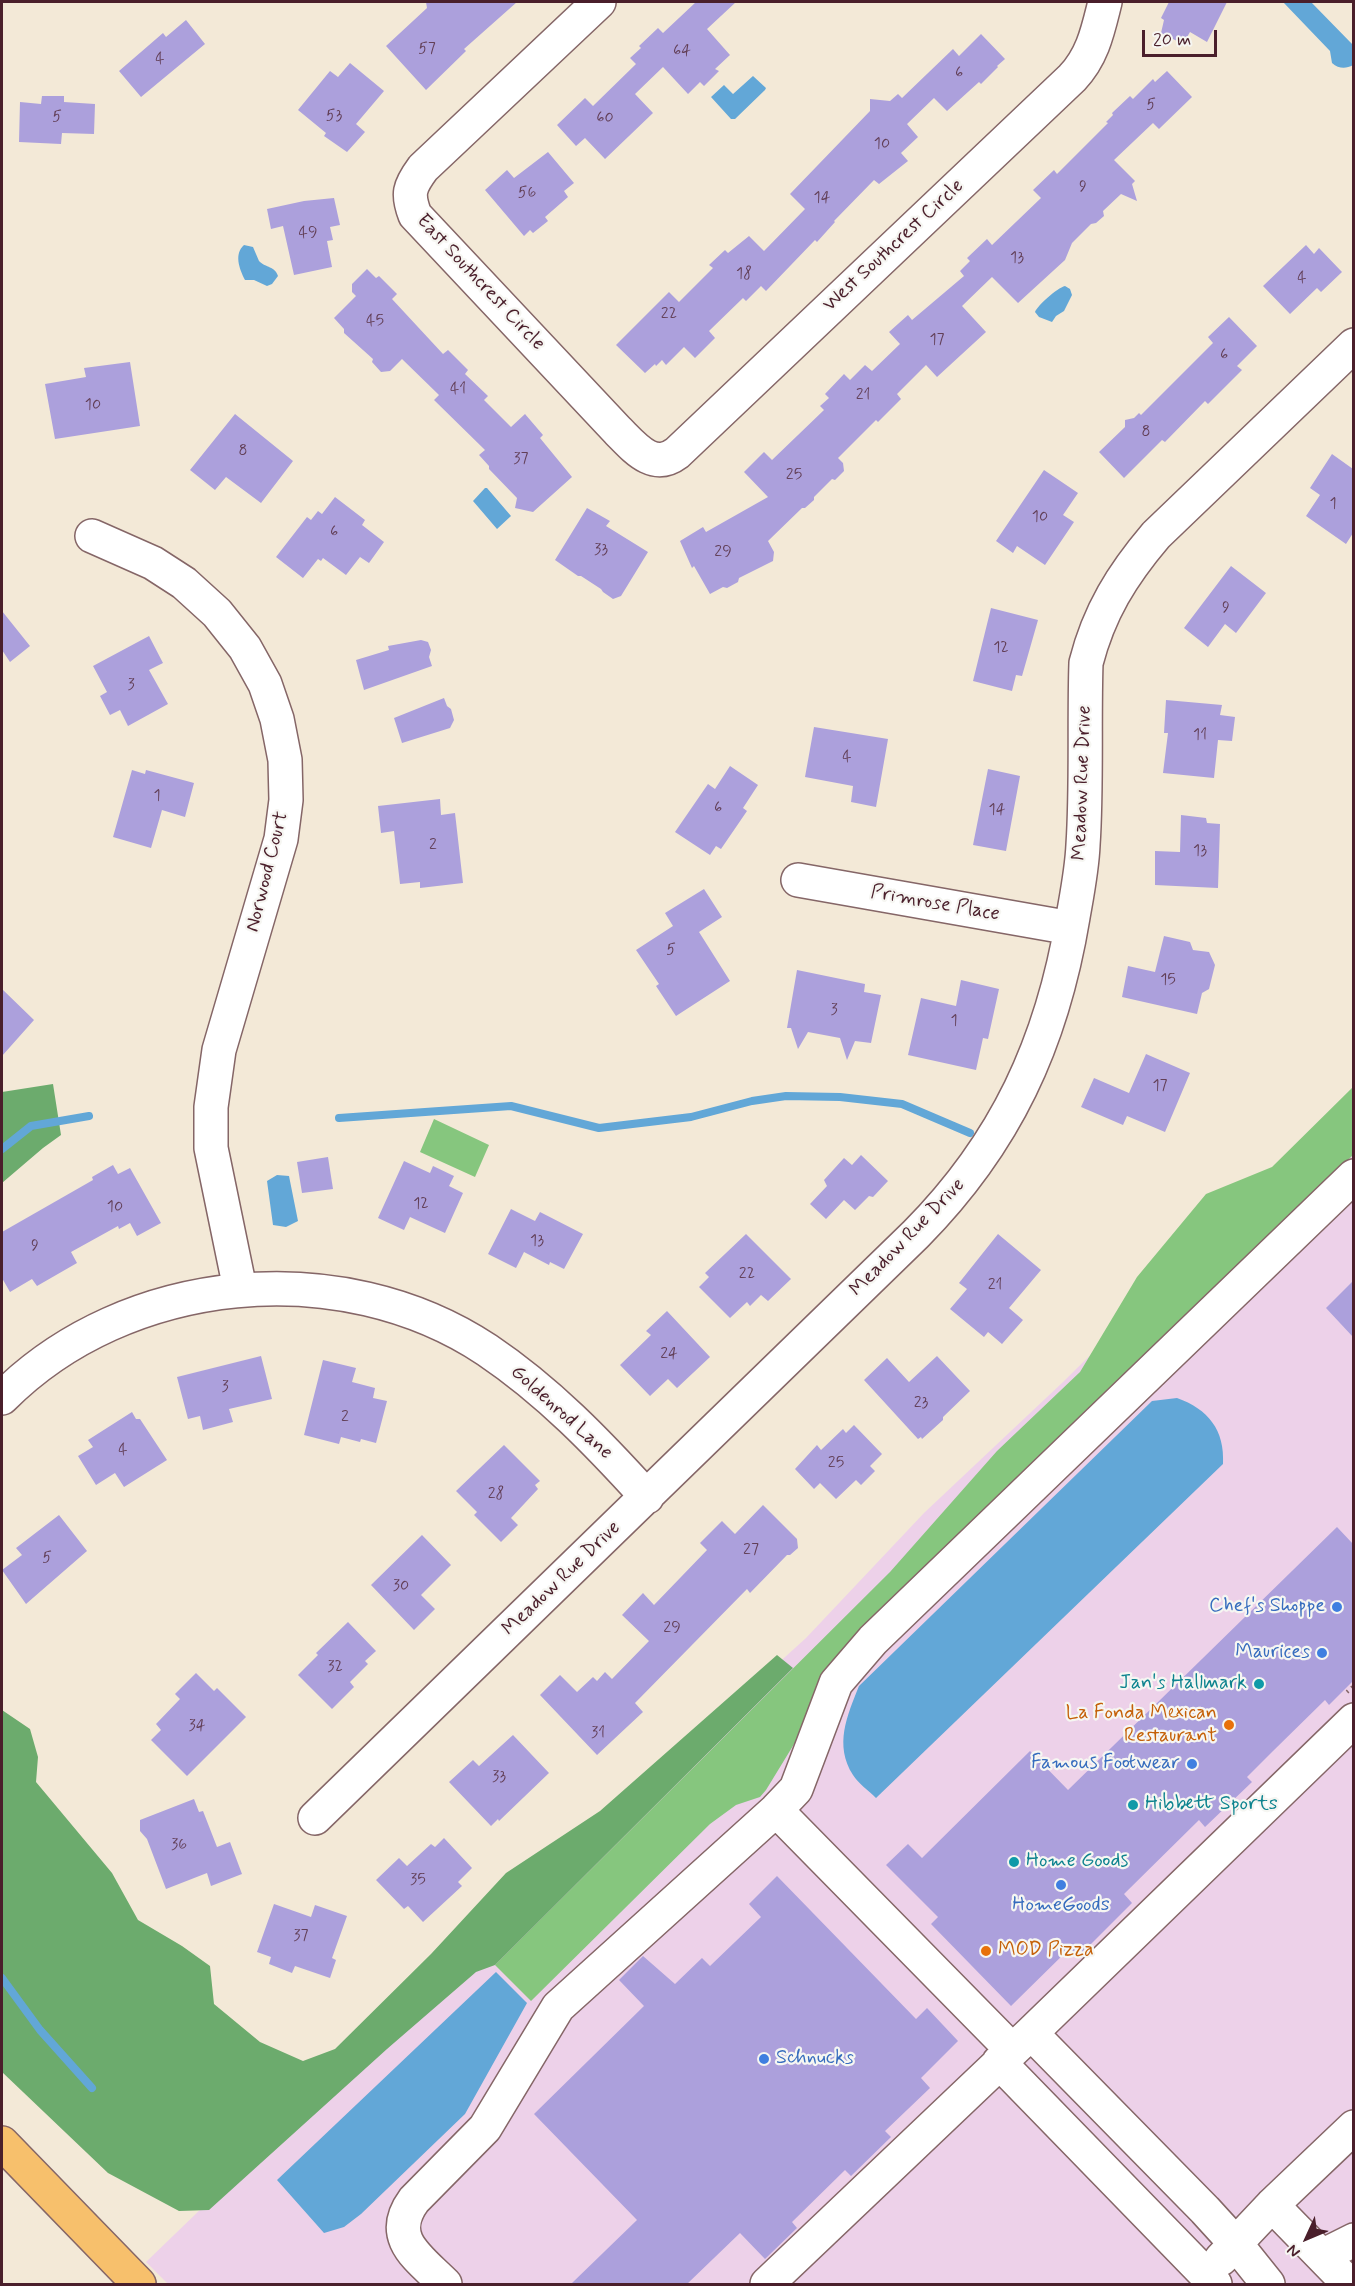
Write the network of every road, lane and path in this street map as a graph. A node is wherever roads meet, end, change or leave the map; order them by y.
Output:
1 (599, 2) edge
2 (1105, 2) edge
3 (1351, 352) edge
4 (649, 458) joint
5 (92, 536) dead end
6 (798, 880) dead end
7 (1071, 928) junction
8 (1353, 1176) edge
9 (240, 1289) junction
10 (2, 1398) edge
11 (647, 1497) junction
12 (1353, 1720) edge
13 (776, 1810) junction
14 (315, 1818) dead end
15 (1014, 2048) junction
16 (1353, 2127) edge
17 (2, 2143) edge
18 (1272, 2205) junction
19 (1353, 2241) edge
20 (1236, 2244) junction
21 (1322, 2256) junction
22 (1204, 2281) edge
23 (139, 2284) edge
24 (445, 2284) edge
25 (767, 2284) edge
26 (1269, 2284) edge
27 (1349, 2284) edge

1 - 4 street, East Southcrest Circle
2 - 4 street, West Southcrest Circle
3 - 7 street, Meadow Rue Drive
5 - 9 street, Norwood Court
6 - 7 street, Primrose Place
7 - 11 street, Meadow Rue Drive
8 - 13 street
9 - 10 street, Goldenrod Lane
9 - 11 street, Goldenrod Lane
11 - 14 street, Meadow Rue Drive
12 - 15 street
13 - 15 street
13 - 24 street
15 - 20 street
15 - 22 street
15 - 25 street
16 - 18 street
17 - 23 main road
18 - 20 street
18 - 21 street
19 - 21 street
20 - 22 street
20 - 26 street
21 - 27 street

